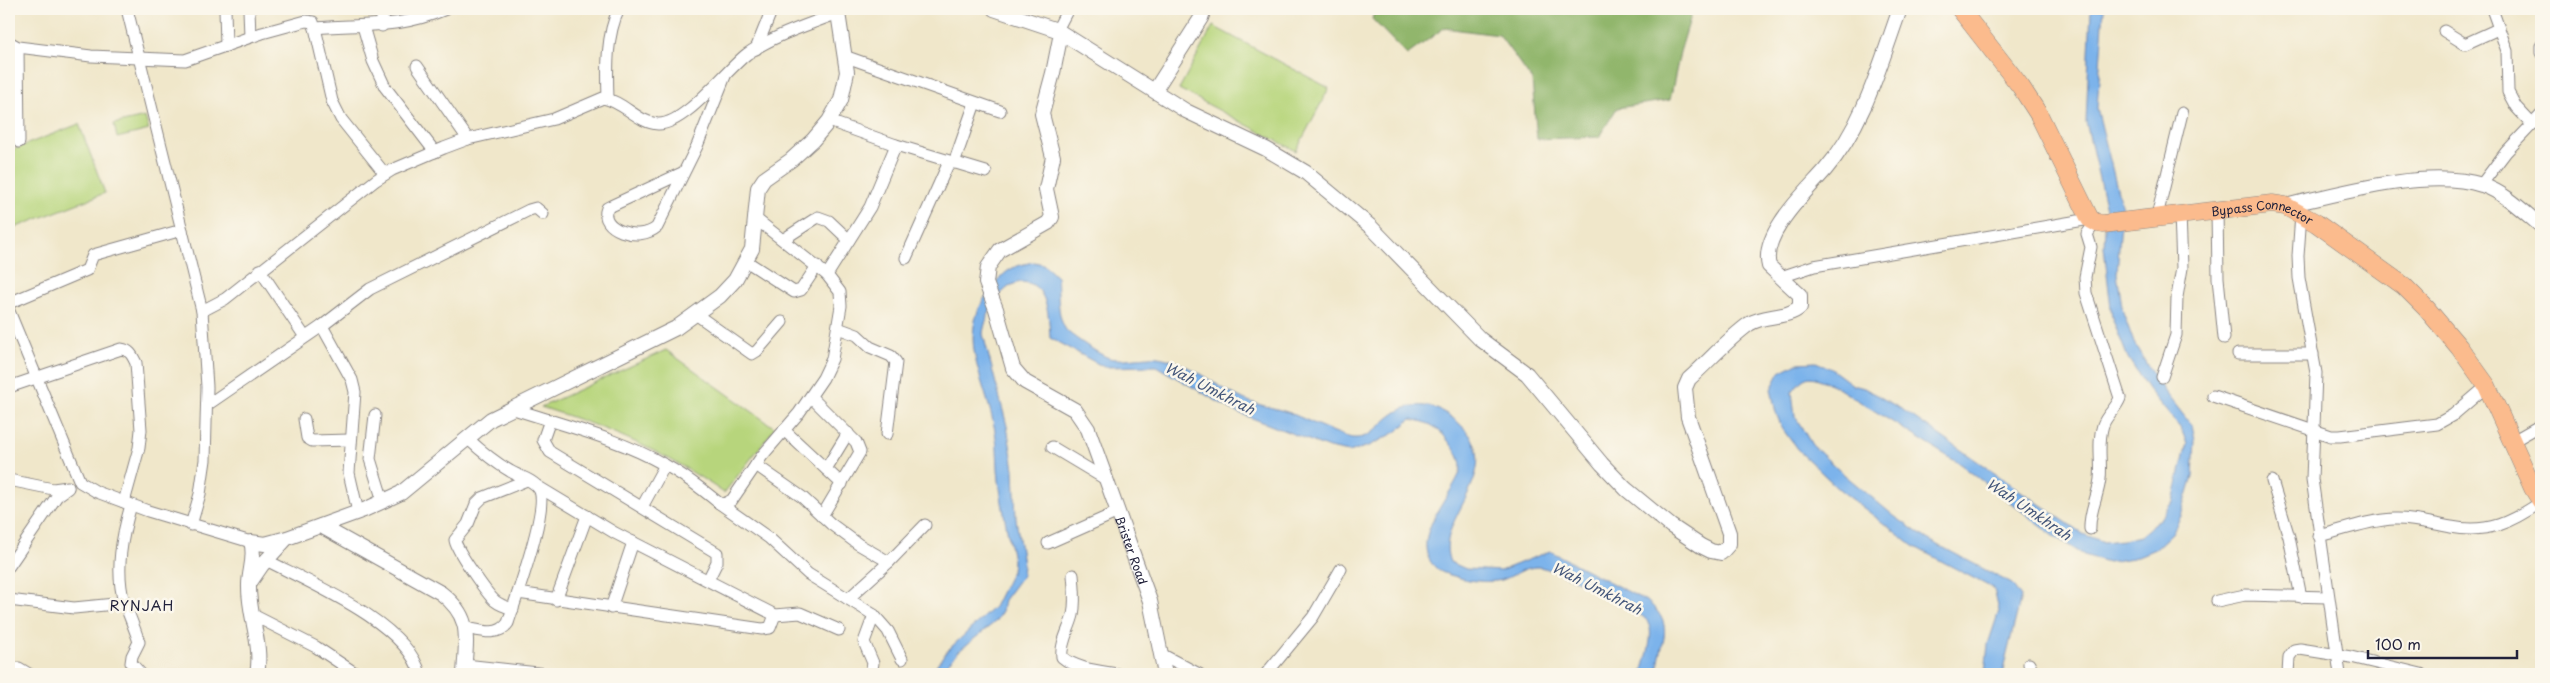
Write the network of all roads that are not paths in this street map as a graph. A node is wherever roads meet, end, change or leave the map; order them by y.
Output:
1 (127, 9) edge
2 (225, 9) edge
3 (249, 9) edge
4 (382, 9) edge
5 (446, 9) edge
6 (619, 9) edge
7 (772, 9) edge
8 (994, 9) edge
9 (1068, 9) edge
10 (1204, 9) edge
11 (1900, 9) edge
12 (1960, 9) edge
13 (2492, 9) edge
14 (839, 11) edge
15 (363, 26) junction
16 (382, 26) junction
17 (315, 28) junction
18 (2498, 29) junction
19 (2444, 31) dead end
20 (1059, 32) junction
21 (250, 37) junction
22 (13, 44) edge
23 (226, 46) junction
24 (2541, 46) edge
25 (756, 48) junction
26 (2541, 53) edge
27 (844, 56) junction
28 (139, 58) junction
29 (417, 66) dead end
30 (726, 73) junction
31 (1155, 90) junction
32 (608, 99) junction
33 (975, 103) junction
34 (1000, 111) dead end
35 (2182, 113) dead end
36 (2541, 115) edge
37 (829, 121) junction
38 (2532, 124) junction
39 (468, 139) junction
40 (19, 142) dead end
41 (896, 146) junction
42 (435, 152) junction
43 (952, 163) junction
44 (986, 172) dead end
45 (385, 174) junction
46 (682, 174) junction
47 (2481, 185) junction
48 (2285, 206) junction
49 (2217, 209) junction
50 (543, 214) dead end
51 (2180, 214) junction
52 (2301, 214) junction
53 (2157, 216) junction
54 (756, 219) junction
55 (2096, 222) junction
56 (2541, 226) edge
57 (182, 230) junction
58 (784, 240) junction
59 (848, 240) junction
60 (906, 258) dead end
61 (746, 261) junction
62 (816, 266) junction
63 (260, 270) junction
64 (827, 275) junction
65 (1781, 277) junction
66 (9, 303) edge
67 (9, 311) edge
68 (202, 311) junction
69 (696, 315) junction
70 (782, 322) dead end
71 (322, 326) junction
72 (838, 328) junction
73 (13, 331) edge
74 (305, 337) junction
75 (2224, 338) dead end
76 (2238, 354) dead end
77 (2313, 354) junction
78 (2162, 376) dead end
79 (38, 378) junction
80 (2487, 386) junction
81 (9, 387) edge
82 (2213, 396) dead end
83 (811, 397) junction
84 (207, 406) junction
85 (511, 408) junction
86 (375, 414) dead end
87 (304, 419) dead end
88 (550, 420) junction
89 (2541, 425) edge
90 (784, 430) junction
91 (2313, 430) junction
92 (848, 433) junction
93 (887, 434) dead end
94 (467, 438) junction
95 (350, 440) junction
96 (2513, 440) junction
97 (1052, 446) dead end
98 (665, 465) junction
99 (756, 465) junction
100 (826, 469) junction
101 (9, 480) edge
102 (78, 480) junction
103 (1106, 480) junction
104 (2272, 481) dead end
105 (531, 483) junction
106 (842, 484) junction
107 (68, 488) junction
108 (384, 501) junction
109 (2541, 502) edge
110 (719, 503) junction
111 (128, 504) junction
112 (642, 507) junction
113 (358, 512) junction
114 (1118, 512) junction
115 (587, 516) junction
116 (822, 516) junction
117 (191, 525) junction
118 (924, 525) dead end
119 (321, 526) junction
120 (2090, 529) dead end
121 (2319, 536) junction
122 (287, 538) junction
123 (251, 542) junction
124 (634, 542) junction
125 (1048, 543) dead end
126 (266, 560) junction
127 (889, 562) junction
128 (9, 566) edge
129 (1341, 569) dead end
130 (1072, 574) dead end
131 (708, 580) junction
132 (249, 584) junction
133 (518, 593) junction
134 (2301, 597) junction
135 (2327, 597) junction
136 (848, 599) junction
137 (9, 600) edge
138 (556, 600) junction
139 (2217, 601) dead end
140 (125, 602) junction
141 (611, 608) junction
142 (513, 609) junction
143 (251, 614) junction
144 (775, 615) junction
145 (874, 615) junction
146 (466, 628) junction
147 (839, 630) dead end
148 (1162, 654) junction
149 (2336, 654) junction
150 (902, 659) dead end
151 (9, 669) edge
152 (465, 669) edge
153 (2373, 669) edge
154 (352, 671) dead end
155 (29, 674) edge
156 (141, 674) edge
157 (257, 674) edge
158 (420, 674) edge
159 (547, 674) edge
160 (872, 674) edge
161 (1117, 674) edge
162 (1165, 674) edge
163 (1199, 674) edge
164 (1266, 674) edge
165 (2288, 674) edge
166 (2340, 674) edge
167 (2420, 674) edge

1 - 28 street
2 - 23 street
3 - 21 street
4 - 16 street
5 - 16 street
6 - 32 street
7 - 25 street
8 - 20 street
9 - 20 street
10 - 31 street
11 - 65 street
12 - 55 main road
13 - 18 street
14 - 25 street
14 - 27 street
15 - 16 street
15 - 17 street
15 - 42 street
17 - 21 street
17 - 45 street
18 - 19 street
18 - 38 street
20 - 31 street
20 - 103 street, Brister Road
21 - 23 street
22 - 28 street
22 - 40 street
23 - 28 street
24 - 26 street
25 - 30 street
27 - 33 street
27 - 37 street
28 - 57 street
29 - 39 street
30 - 32 street
30 - 46 street
31 - 65 street
32 - 39 street
33 - 34 street
33 - 43 street
35 - 53 street
36 - 38 street
37 - 41 street
37 - 54 street
38 - 47 street
39 - 42 street
41 - 43 street
41 - 59 street
42 - 45 street
43 - 44 street
43 - 60 street
45 - 63 street
46 - 46 street
47 - 48 street
47 - 56 street
48 - 49 main road, Bypass Connector
48 - 52 main road, Bypass Connector
49 - 51 main road, Bypass Connector
49 - 75 street
50 - 71 street
51 - 53 main road, Bypass Connector
51 - 78 street
52 - 77 street
52 - 80 main road, Bypass Connector
53 - 55 main road, Bypass Connector
54 - 58 street
54 - 61 street
55 - 65 street
55 - 120 street
57 - 66 street
57 - 68 street
58 - 59 street
58 - 62 street
59 - 64 street
61 - 62 street
61 - 69 street
62 - 64 street
63 - 68 street
63 - 74 street
64 - 72 street
67 - 73 street
68 - 84 street
69 - 70 street
69 - 85 street
71 - 74 street
71 - 95 street
72 - 83 street
72 - 93 street
73 - 79 street
74 - 84 street
76 - 77 street
77 - 91 street
79 - 81 street
79 - 102 street
79 - 111 street
80 - 91 street
80 - 96 main road, Bypass Connector
82 - 91 street
83 - 90 street
83 - 92 street
84 - 117 street
85 - 88 street
85 - 94 street
86 - 108 street
87 - 95 street
88 - 98 street
88 - 112 street
89 - 96 street
90 - 99 street
90 - 100 street
91 - 121 street
92 - 100 street
92 - 106 street
94 - 105 street
94 - 108 street
95 - 113 street
96 - 109 main road, Bypass Connector
97 - 103 street
98 - 110 street
98 - 112 street
99 - 110 street
99 - 116 street
100 - 106 street
101 - 107 street
102 - 107 street
102 - 111 street
103 - 114 street, Brister Road
104 - 134 street
105 - 115 street
105 - 133 street
105 - 142 street
106 - 116 street
107 - 128 street
108 - 113 street
109 - 121 street
110 - 136 street
111 - 117 street
111 - 140 street
112 - 131 street
113 - 119 street
114 - 125 street
114 - 148 street, Brister Road
115 - 124 street
115 - 138 street
116 - 127 street
117 - 123 street
118 - 127 street
119 - 122 street
119 - 146 street
121 - 135 street
122 - 123 street
122 - 126 street
123 - 132 street
124 - 131 street
124 - 141 street
126 - 132 street
126 - 158 street
127 - 136 street
129 - 164 street
130 - 161 street
131 - 144 street
132 - 143 street
133 - 138 street
133 - 142 street
134 - 135 street
134 - 139 street
135 - 149 street
136 - 145 street
137 - 140 street
138 - 141 street
140 - 156 street
141 - 144 street
142 - 146 street
143 - 154 street
143 - 157 street
144 - 147 street
145 - 150 street
145 - 160 street
146 - 152 street
148 - 162 street, Brister Road
148 - 163 street
149 - 153 street
149 - 165 street
149 - 166 street
151 - 155 street
152 - 159 street
153 - 167 street

